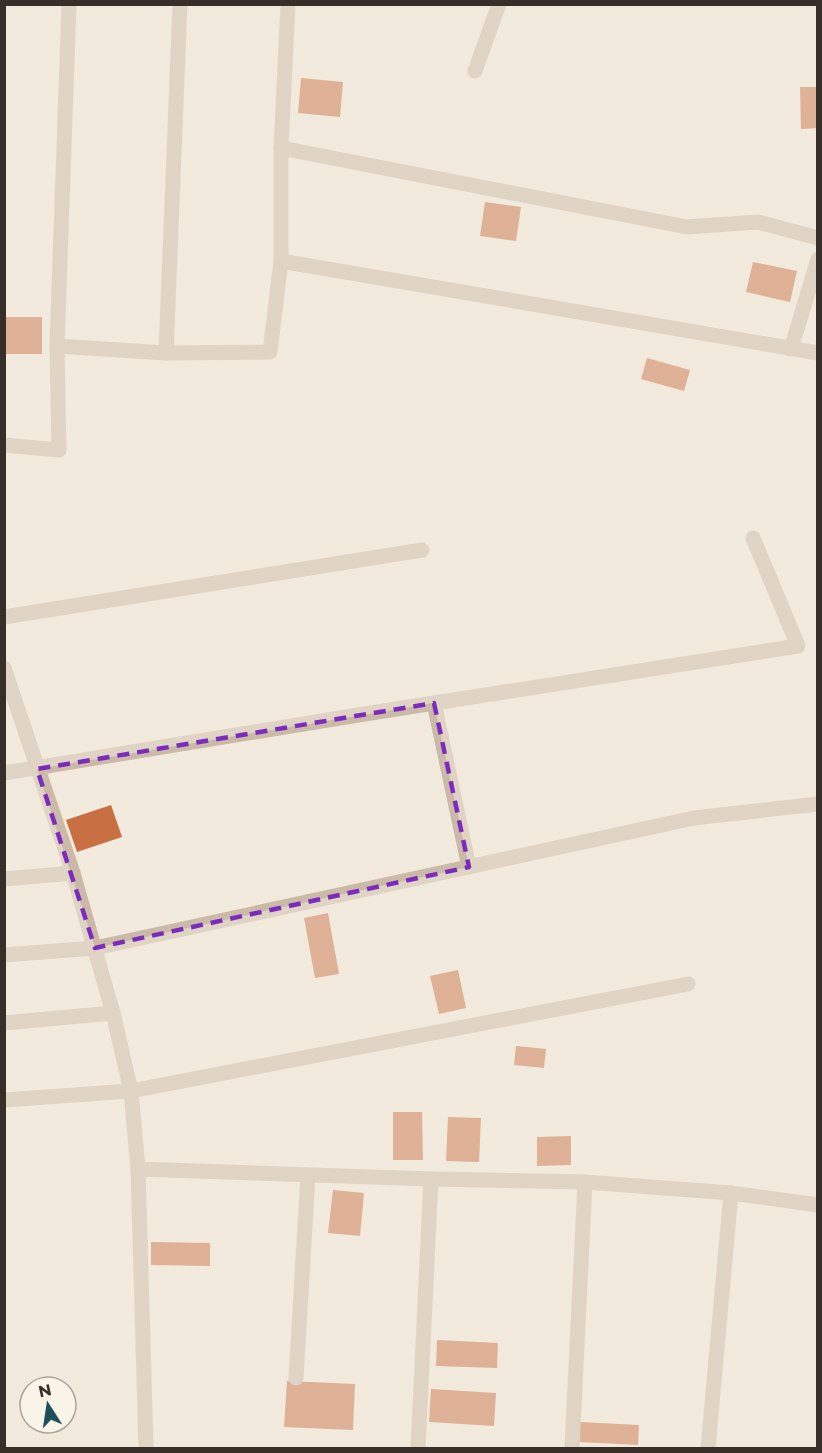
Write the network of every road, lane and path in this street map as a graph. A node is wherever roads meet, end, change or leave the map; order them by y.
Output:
1 (69, 4) edge
2 (180, 4) edge
3 (288, 4) edge
4 (499, 4) edge
5 (475, 71) dead end
6 (280, 148) junction
7 (818, 238) edge
8 (818, 259) edge
9 (281, 261) junction
10 (57, 346) junction
11 (791, 349) junction
12 (166, 353) junction
13 (818, 353) edge
14 (4, 445) edge
15 (753, 538) dead end
16 (422, 550) dead end
17 (4, 617) edge
18 (4, 668) edge
19 (434, 703) junction
20 (37, 769) junction
21 (4, 773) edge
22 (818, 804) edge
23 (469, 867) junction
24 (73, 873) junction
25 (4, 879) edge
26 (95, 948) junction
27 (4, 956) edge
28 (688, 984) dead end
29 (113, 1013) junction
30 (4, 1023) edge
31 (131, 1090) junction
32 (4, 1100) edge
33 (138, 1169) junction
34 (308, 1175) junction
35 (431, 1179) junction
36 (585, 1182) junction
37 (731, 1193) junction
38 (818, 1205) edge
39 (296, 1378) dead end
40 (146, 1449) edge
41 (418, 1449) edge
42 (572, 1449) edge
43 (708, 1449) edge

1 - 10 street
2 - 12 street
3 - 6 street
4 - 5 street
6 - 7 street
6 - 9 street
8 - 11 street
9 - 11 street
9 - 12 street
10 - 12 street
10 - 14 street
11 - 13 street
15 - 19 street
16 - 17 street
18 - 20 street
19 - 20 street
19 - 23 street
20 - 21 street
20 - 24 street
22 - 23 street
23 - 26 street
24 - 25 street
24 - 26 street
26 - 27 street
26 - 29 street
28 - 31 street
29 - 30 street
29 - 31 street
31 - 32 street
31 - 33 street
33 - 34 street
33 - 40 street
34 - 35 street
34 - 39 street
35 - 36 street
35 - 41 street
36 - 37 street
36 - 42 street
37 - 38 street
37 - 43 street

